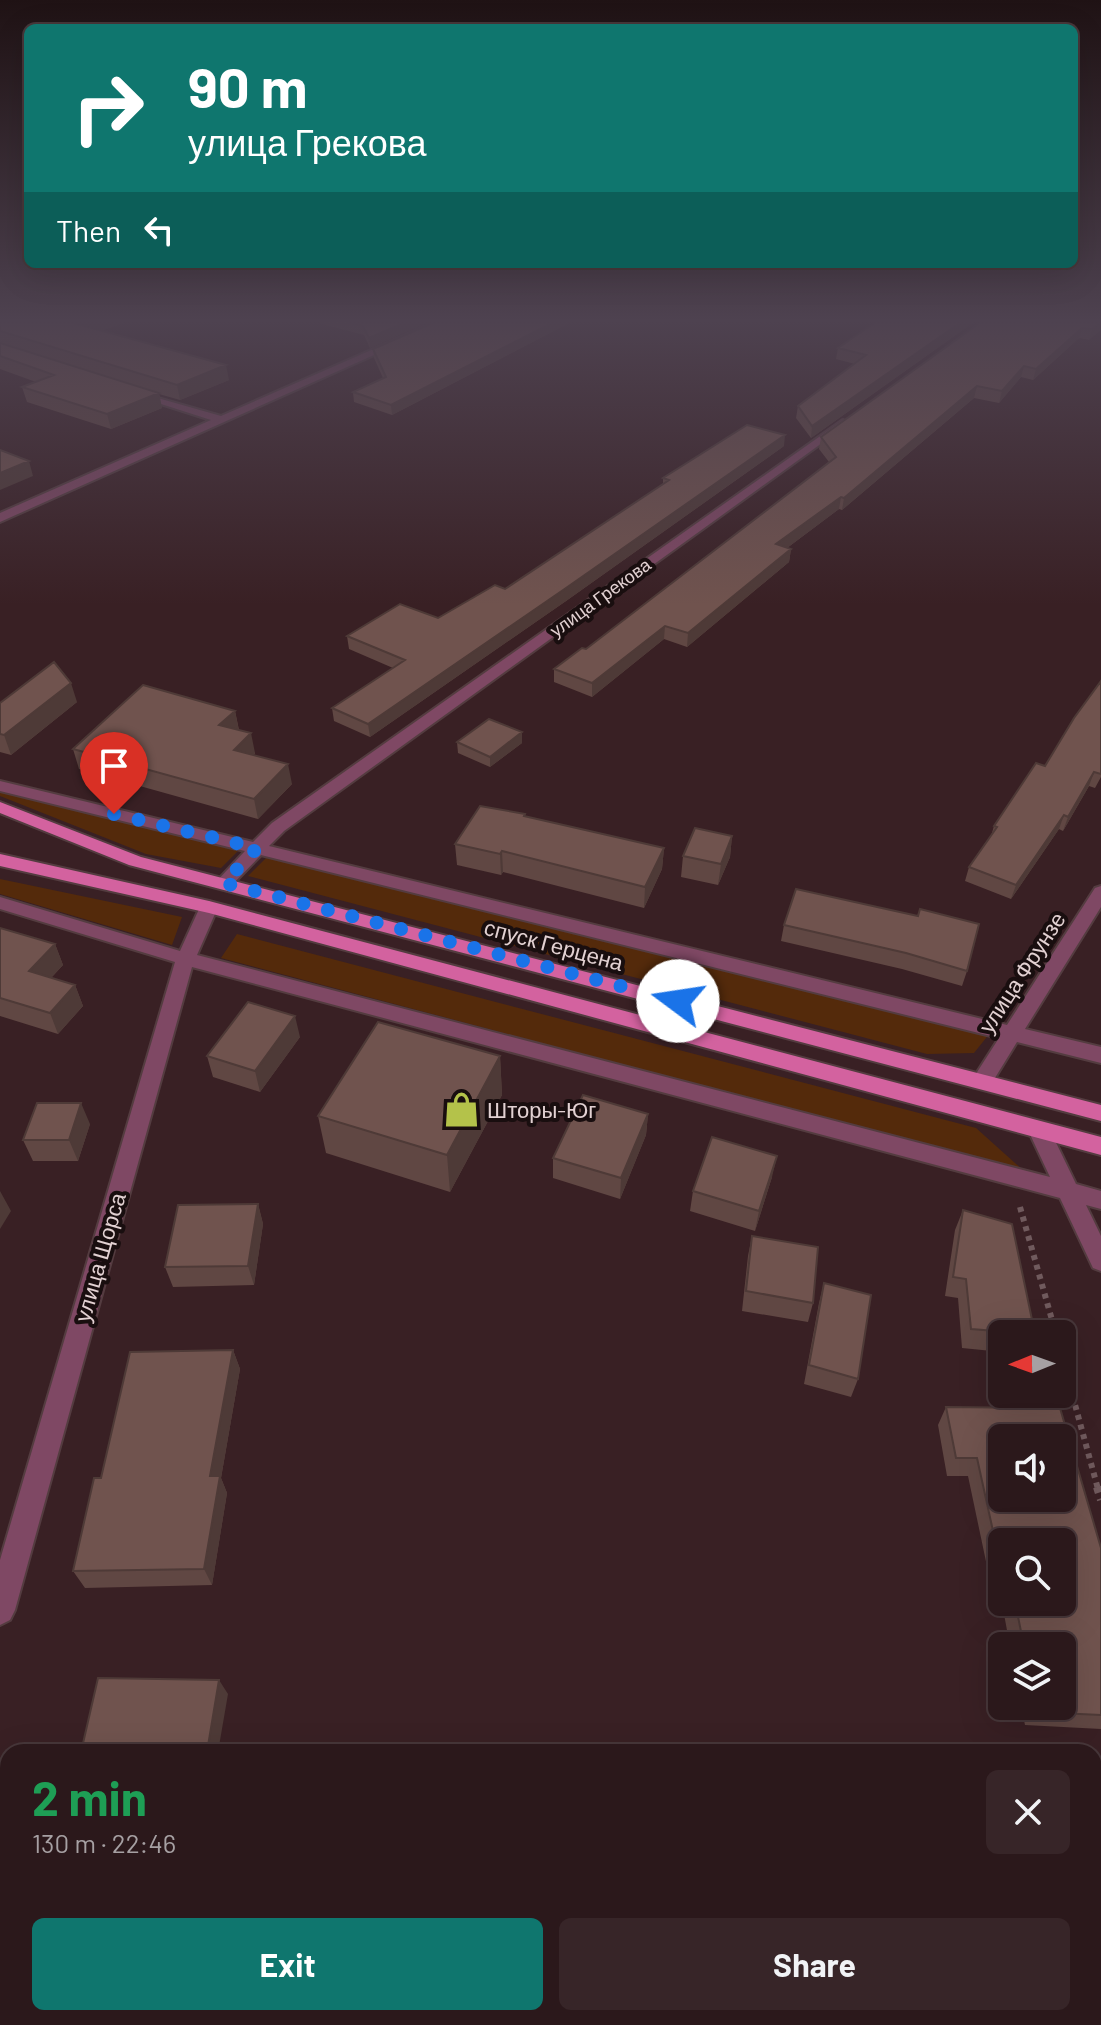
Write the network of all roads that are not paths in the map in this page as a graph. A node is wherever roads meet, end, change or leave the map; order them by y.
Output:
1 (210, 416) edge
2 (229, 416) edge
3 (853, 416) edge
4 (221, 420) junction
5 (0, 518) edge
6 (0, 786) edge
7 (0, 807) edge
8 (257, 848) junction
9 (0, 860) edge
10 (224, 883) junction
11 (1101, 892) edge
12 (0, 903) edge
13 (209, 907) junction
14 (186, 959) junction
15 (1011, 1033) junction
16 (1101, 1055) edge
17 (983, 1080) junction
18 (1101, 1113) edge
19 (1039, 1130) junction
20 (1101, 1146) edge
21 (1068, 1191) junction
22 (1101, 1200) edge
23 (1101, 1261) edge
24 (0, 1610) edge

1 - 4 street
2 - 4 street
3 - 8 street, улица Грекова
4 - 5 street
6 - 8 street
7 - 10 main road, спуск Герцена
8 - 10 street, улица Грекова
8 - 15 street
9 - 13 main road
10 - 17 main road, спуск Герцена
11 - 15 street, улица Фрунзе
12 - 14 street
13 - 14 street, улица Щорса
13 - 19 main road
14 - 21 street
14 - 24 street, улица Щорса
15 - 16 street
15 - 17 street, улица Фрунзе
17 - 18 main road, спуск Герцена
19 - 20 main road
19 - 21 street
21 - 22 street
21 - 23 street

